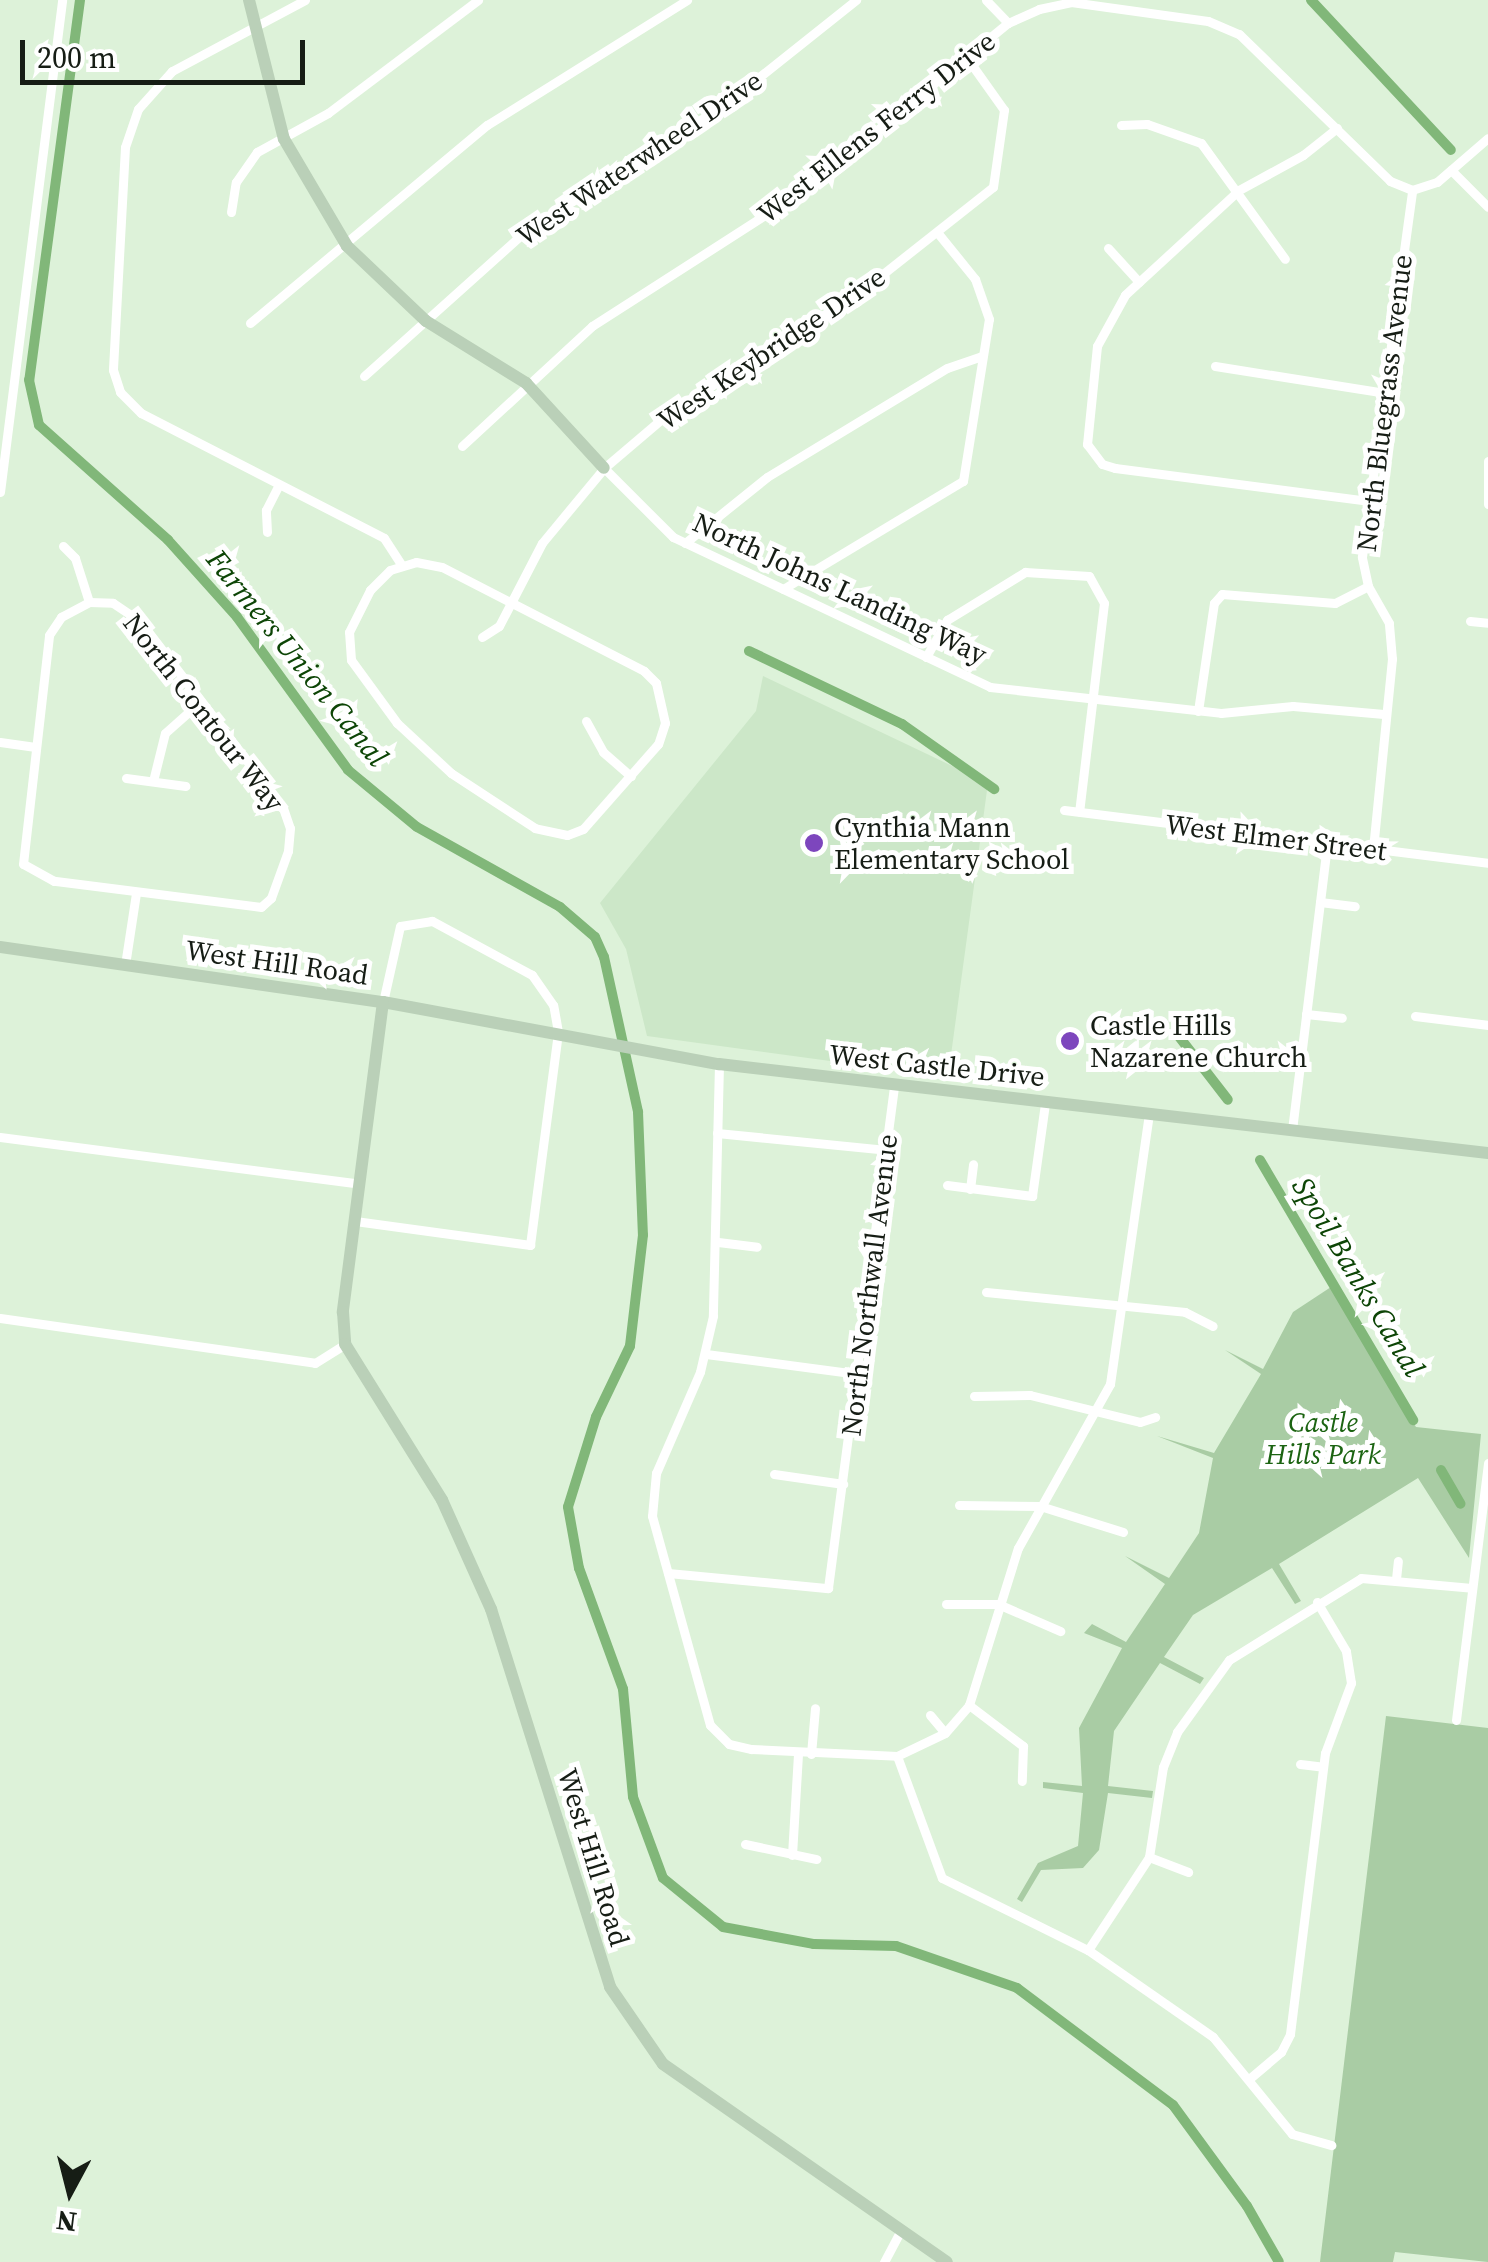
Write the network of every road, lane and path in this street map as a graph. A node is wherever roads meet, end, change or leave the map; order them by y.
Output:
1 (62, 0) edge
2 (248, 0) edge
3 (305, 0) edge
4 (478, 0) edge
5 (687, 0) edge
6 (856, 0) edge
7 (986, 0) edge
8 (1008, 24) junction
9 (257, 27) junction
10 (967, 58) junction
11 (1121, 126) dead end
12 (1336, 128) junction
13 (1488, 138) edge
14 (284, 139) junction
15 (1451, 170) junction
16 (1240, 190) junction
17 (1412, 190) junction
18 (1488, 207) edge
19 (231, 212) dead end
20 (937, 232) junction
21 (346, 246) junction
22 (1108, 248) dead end
23 (1285, 259) dead end
24 (1139, 282) junction
25 (426, 321) junction
26 (250, 324) dead end
27 (982, 356) junction
28 (1215, 366) dead end
29 (364, 376) dead end
30 (526, 383) junction
31 (1384, 393) junction
32 (462, 446) dead end
33 (1488, 462) edge
34 (604, 468) junction
35 (279, 484) junction
36 (0, 492) edge
37 (1370, 501) junction
38 (1488, 504) edge
39 (267, 532) dead end
40 (685, 543) junction
41 (62, 546) dead end
42 (402, 564) junction
43 (1368, 586) junction
44 (783, 590) junction
45 (89, 602) junction
46 (512, 603) junction
47 (1470, 621) dead end
48 (1488, 623) edge
49 (482, 636) dead end
50 (926, 657) junction
51 (1092, 700) junction
52 (202, 702) junction
53 (1198, 711) junction
54 (1384, 714) junction
55 (586, 721) dead end
56 (0, 742) edge
57 (34, 746) junction
58 (632, 776) junction
59 (126, 778) dead end
60 (153, 781) junction
61 (184, 786) dead end
62 (1064, 810) dead end
63 (1080, 812) junction
64 (1327, 843) junction
65 (1373, 848) junction
66 (1488, 864) edge
67 (136, 894) junction
68 (1320, 902) junction
69 (1356, 906) dead end
70 (0, 947) edge
71 (125, 965) junction
72 (383, 1002) junction
73 (1306, 1014) junction
74 (1415, 1016) dead end
75 (1342, 1018) dead end
76 (1488, 1025) edge
77 (558, 1032) junction
78 (720, 1064) junction
79 (894, 1087) junction
80 (1045, 1102) junction
81 (1149, 1113) junction
82 (1292, 1130) junction
83 (717, 1133) junction
84 (0, 1138) edge
85 (886, 1150) junction
86 (1488, 1152) edge
87 (973, 1164) dead end
88 (360, 1184) junction
89 (947, 1185) dead end
90 (970, 1189) junction
91 (355, 1222) junction
92 (718, 1242) junction
93 (758, 1247) dead end
94 (986, 1292) dead end
95 (1124, 1305) junction
96 (0, 1318) edge
97 (1213, 1326) dead end
98 (346, 1344) junction
99 (706, 1354) junction
100 (858, 1374) junction
101 (974, 1396) dead end
102 (1098, 1410) junction
103 (1155, 1417) dead end
104 (1488, 1463) edge
105 (774, 1474) dead end
106 (844, 1484) junction
107 (1486, 1502) edge
108 (959, 1506) dead end
109 (1040, 1506) junction
110 (1123, 1532) dead end
111 (1398, 1561) dead end
112 (668, 1573) junction
113 (1396, 1579) junction
114 (1472, 1588) junction
115 (1317, 1602) junction
116 (946, 1604) dead end
117 (998, 1604) junction
118 (1060, 1631) dead end
119 (969, 1705) junction
120 (815, 1708) dead end
121 (930, 1715) dead end
122 (1456, 1720) dead end
123 (945, 1733) junction
124 (798, 1753) junction
125 (811, 1754) junction
126 (897, 1756) junction
127 (1300, 1764) dead end
128 (1323, 1767) junction
129 (1022, 1782) dead end
130 (745, 1844) dead end
131 (792, 1855) junction
132 (1150, 1857) junction
133 (816, 1859) dead end
134 (1188, 1872) dead end
135 (942, 1878) junction
136 (934, 1886) dead end
137 (1088, 1950) junction
138 (1249, 2079) junction
139 (1331, 2146) dead end
140 (901, 2230) junction
141 (884, 2262) edge
142 (947, 2262) edge

1 - 36 street
2 - 9 street, North Johns Landing Way
3 - 9 street
4 - 14 street
5 - 21 street
6 - 25 street, West Waterwheel Drive
7 - 8 street
8 - 10 street, West Ellens Ferry Drive
8 - 12 street, West Ellens Ferry Drive
9 - 14 street, North Johns Landing Way
9 - 35 street
10 - 20 street, West Keybridge Drive
10 - 30 street, West Ellens Ferry Drive
11 - 16 street
12 - 16 street
12 - 17 street, West Ellens Ferry Drive
13 - 15 street
14 - 19 street
14 - 21 street, North Johns Landing Way
15 - 17 street
15 - 18 street
16 - 23 street
16 - 24 street
17 - 31 street, North Bluegrass Avenue
20 - 27 street
20 - 34 street, West Keybridge Drive
21 - 25 street, North Johns Landing Way
21 - 26 street
22 - 24 street
24 - 37 street
25 - 29 street, West Waterwheel Drive
25 - 30 street, North Johns Landing Way
27 - 40 street
27 - 44 street
28 - 31 street
30 - 32 street, West Ellens Ferry Drive
30 - 34 street, North Johns Landing Way
31 - 37 street, North Bluegrass Avenue
33 - 38 street
34 - 40 street, North Johns Landing Way
34 - 46 street, West Keybridge Drive
35 - 39 street
35 - 42 street
37 - 43 street, North Bluegrass Avenue
40 - 44 street, North Johns Landing Way
41 - 45 street, North Contour Way
42 - 46 street
42 - 58 street
43 - 53 street
43 - 54 street, North Bluegrass Avenue
44 - 50 street, North Johns Landing Way
45 - 52 street, North Contour Way
45 - 57 street
46 - 49 street, West Keybridge Drive
46 - 58 street
47 - 48 street
50 - 51 street, North Johns Landing Way
50 - 51 street
51 - 53 street, North Johns Landing Way
51 - 63 street
52 - 60 street
52 - 67 street, North Contour Way
53 - 54 street, North Johns Landing Way
54 - 65 street, North Bluegrass Avenue
55 - 58 street
56 - 57 street
57 - 67 street
59 - 60 street
60 - 61 street
62 - 63 street, West Elmer Street
63 - 64 street, West Elmer Street
64 - 65 street, West Elmer Street
64 - 68 street
65 - 66 street, West Elmer Street
67 - 71 street
68 - 69 street
68 - 73 street
70 - 71 street, West Hill Road
71 - 72 street, West Hill Road
72 - 77 street, West Castle Drive
72 - 77 street
72 - 88 street, West Hill Road
73 - 75 street
73 - 82 street
74 - 76 street
77 - 78 street, West Castle Drive
77 - 91 street
78 - 79 street, West Castle Drive
78 - 83 street
79 - 80 street, West Castle Drive
79 - 85 street, North Northwall Avenue
80 - 81 street, West Castle Drive
80 - 90 street
81 - 82 street, West Castle Drive
81 - 95 street
82 - 86 street, West Castle Drive
83 - 85 street
83 - 92 street
84 - 88 street
85 - 100 street, North Northwall Avenue
87 - 90 street
88 - 91 street, West Hill Road
89 - 90 street
91 - 98 street, West Hill Road
92 - 93 street
92 - 99 street
94 - 95 street
95 - 97 street
95 - 102 street
96 - 98 street
98 - 140 street, West Hill Road
99 - 100 street
99 - 112 street
100 - 106 street, North Northwall Avenue
101 - 102 street
102 - 103 street
102 - 109 street
104 - 107 street
105 - 106 street
106 - 112 street, North Northwall Avenue
107 - 114 street
108 - 109 street
109 - 110 street
109 - 117 street
111 - 113 street
112 - 124 street
113 - 114 street
113 - 115 street
114 - 122 street
115 - 128 street
115 - 132 street
116 - 117 street
117 - 118 street
117 - 119 street
119 - 123 street
119 - 129 street
120 - 125 street
121 - 123 street
123 - 126 street
124 - 125 street
124 - 131 street
125 - 126 street
126 - 135 street
127 - 128 street
128 - 138 street
130 - 131 street
131 - 133 street
132 - 134 street
132 - 137 street
135 - 136 street
135 - 137 street
137 - 138 street
138 - 139 street
140 - 141 street
140 - 142 street, West Hill Road

